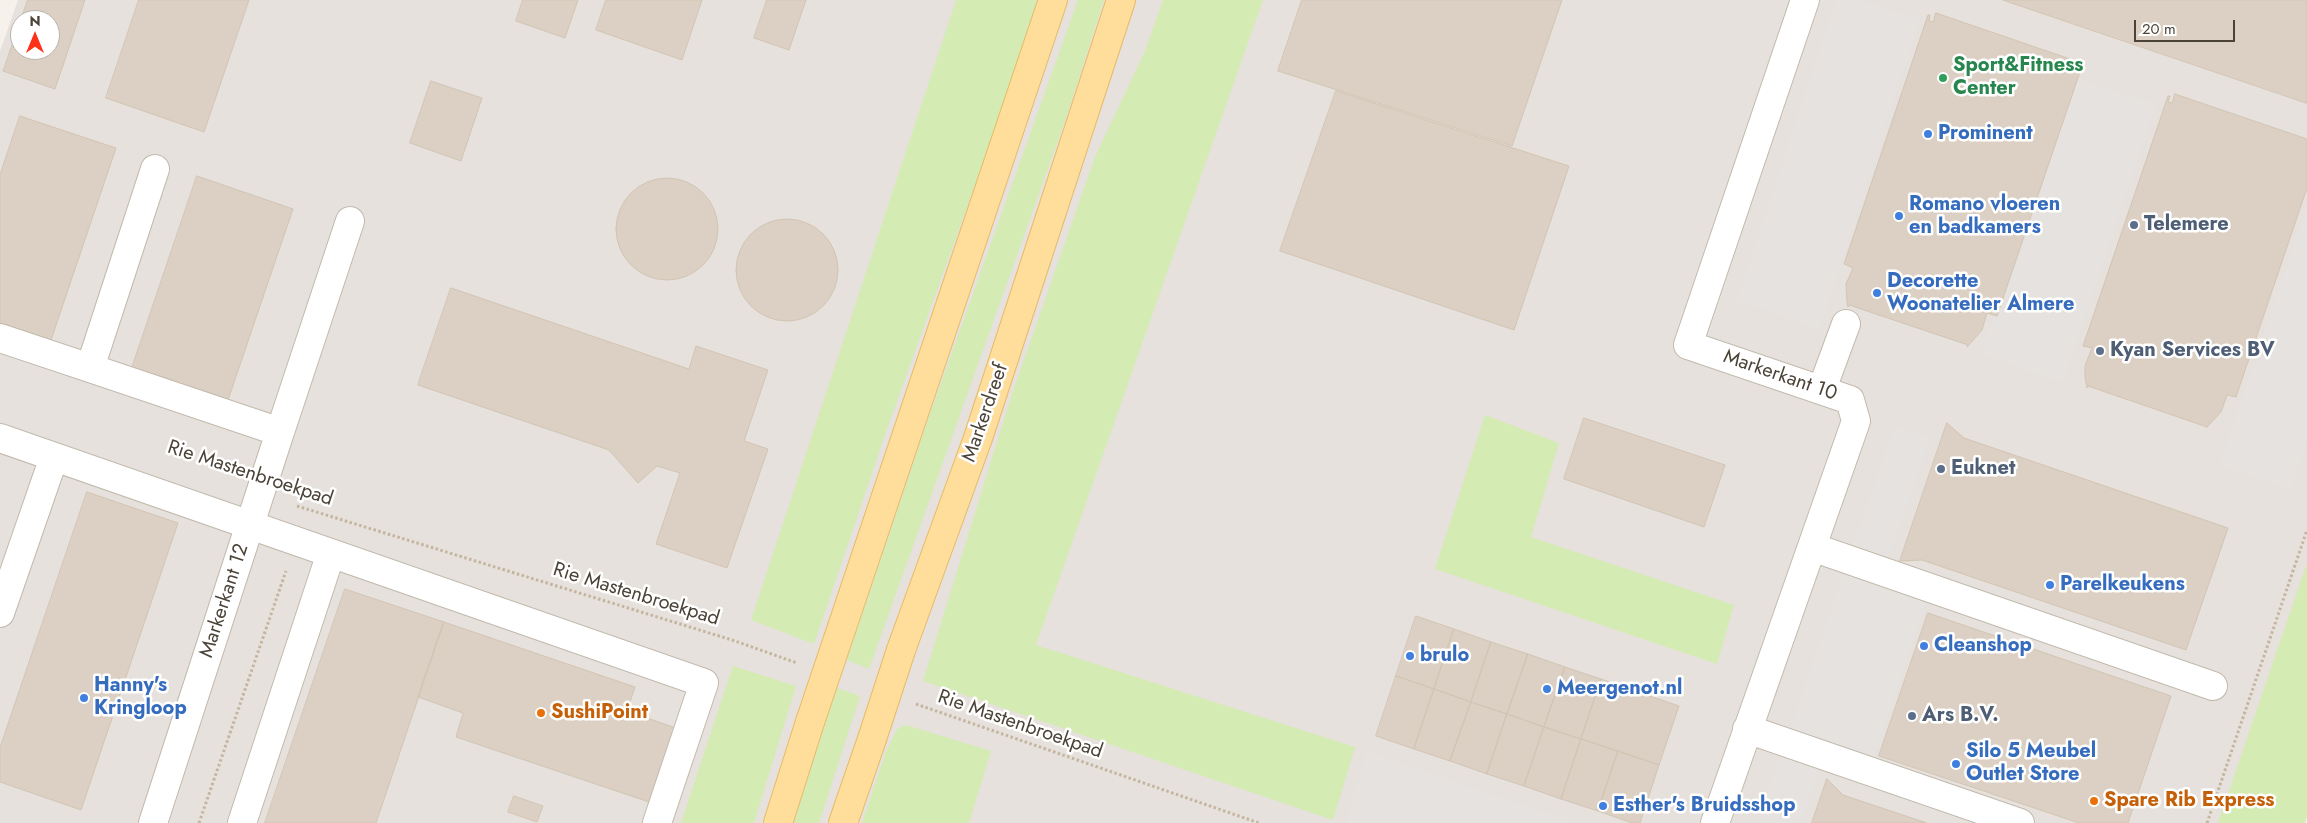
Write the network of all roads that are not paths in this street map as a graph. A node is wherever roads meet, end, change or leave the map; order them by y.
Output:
1 (1053, 0) edge
2 (1121, 0) edge
3 (1805, 0) edge
4 (155, 169) dead end
5 (350, 222) dead end
6 (1846, 324) dead end
7 (0, 338) edge
8 (90, 368) junction
9 (1822, 389) junction
10 (280, 432) junction
11 (0, 438) edge
12 (54, 457) junction
13 (250, 525) junction
14 (1812, 547) junction
15 (331, 553) junction
16 (0, 613) edge
17 (2213, 686) dead end
18 (1747, 729) junction
19 (153, 823) edge
20 (242, 823) edge
21 (657, 823) edge
22 (778, 823) edge
23 (843, 823) edge
24 (1715, 823) edge
25 (2020, 823) edge

1 - 22 main road, bridge
2 - 23 main road, Markerdreef, bridge
3 - 9 street, Markerkant 10
4 - 8 street
5 - 10 street, Markerkant 12
6 - 9 street
7 - 8 street
8 - 10 street
9 - 14 street, Markerkant 10
10 - 13 street, Markerkant 12
11 - 12 street
12 - 13 street
12 - 16 street
13 - 15 street
13 - 19 street, Markerkant 12
14 - 17 street
14 - 18 street, Markerkant 10
15 - 20 street
15 - 21 street
18 - 24 street, Markerkant 10
18 - 25 street

